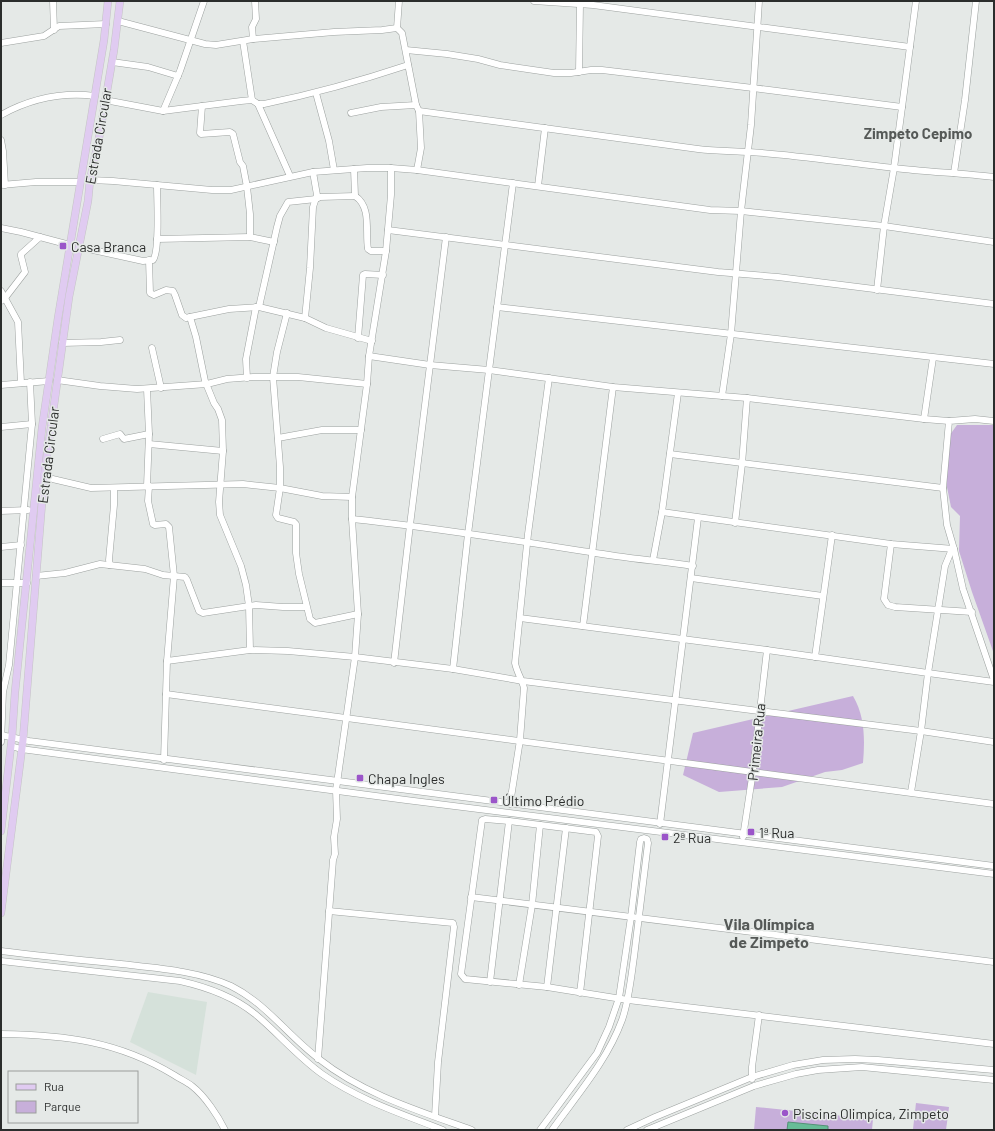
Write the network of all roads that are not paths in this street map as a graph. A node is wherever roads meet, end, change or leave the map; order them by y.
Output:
1 (53, 1) edge
2 (108, 1) edge
3 (120, 1) edge
4 (204, 1) edge
5 (256, 1) edge
6 (399, 1) edge
7 (534, 1) edge
8 (759, 1) edge
9 (916, 1) edge
10 (976, 1) edge
11 (580, 4) junction
12 (118, 21) junction
13 (106, 24) junction
14 (756, 27) junction
15 (397, 28) junction
16 (54, 30) junction
17 (253, 39) junction
18 (191, 40) junction
19 (243, 41) junction
20 (1, 43) edge
21 (910, 47) junction
22 (406, 50) junction
23 (112, 62) junction
24 (408, 65) junction
25 (579, 72) junction
26 (178, 76) junction
27 (753, 88) junction
28 (316, 93) junction
29 (94, 96) junction
30 (105, 100) junction
31 (252, 100) junction
32 (258, 104) junction
33 (202, 106) junction
34 (902, 107) junction
35 (417, 108) junction
36 (163, 111) junction
37 (351, 113) dead end
38 (1, 115) edge
39 (545, 128) junction
40 (1, 140) edge
41 (748, 152) junction
42 (391, 168) junction
43 (894, 168) junction
44 (354, 169) junction
45 (334, 170) junction
46 (417, 170) junction
47 (313, 172) junction
48 (954, 173) junction
49 (290, 176) junction
50 (994, 177) edge
51 (90, 180) junction
52 (80, 182) junction
53 (512, 183) junction
54 (3, 185) edge
55 (157, 185) junction
56 (538, 186) junction
57 (248, 187) junction
58 (355, 196) junction
59 (316, 199) junction
60 (741, 211) junction
61 (884, 226) junction
62 (1, 228) edge
63 (388, 230) junction
64 (446, 237) junction
65 (40, 238) junction
66 (250, 238) junction
67 (157, 239) junction
68 (274, 242) junction
69 (994, 242) edge
70 (70, 245) junction
71 (506, 245) junction
72 (79, 247) junction
73 (386, 250) junction
74 (149, 260) junction
75 (736, 273) junction
76 (383, 275) junction
77 (877, 290) junction
78 (1, 291) edge
79 (3, 300) edge
80 (994, 304) edge
81 (258, 307) junction
82 (497, 307) junction
83 (287, 313) junction
84 (190, 317) junction
85 (304, 318) junction
86 (730, 334) junction
87 (358, 338) junction
88 (120, 340) dead end
89 (372, 341) junction
90 (62, 343) junction
91 (152, 348) dead end
92 (369, 356) junction
93 (934, 358) junction
94 (994, 364) edge
95 (430, 365) junction
96 (489, 370) junction
97 (273, 377) junction
98 (247, 378) junction
99 (549, 378) junction
100 (57, 380) junction
101 (48, 381) junction
102 (21, 382) junction
103 (30, 382) junction
104 (207, 384) junction
105 (367, 384) junction
106 (1, 385) edge
107 (613, 387) junction
108 (161, 388) junction
109 (147, 389) junction
110 (678, 393) junction
111 (722, 396) junction
112 (747, 398) junction
113 (924, 419) junction
114 (949, 421) junction
115 (994, 421) edge
116 (32, 424) junction
117 (1, 426) edge
118 (361, 430) junction
119 (149, 434) junction
120 (278, 438) junction
121 (103, 439) dead end
122 (149, 444) junction
123 (223, 451) junction
124 (670, 454) junction
125 (742, 464) junction
126 (44, 477) junction
127 (220, 484) junction
128 (148, 486) junction
129 (114, 488) junction
130 (280, 488) junction
131 (943, 488) junction
132 (352, 497) junction
133 (24, 510) junction
134 (34, 510) junction
135 (1, 511) edge
136 (662, 512) junction
137 (698, 518) junction
138 (352, 519) junction
139 (735, 523) junction
140 (410, 525) junction
141 (468, 534) junction
142 (832, 535) junction
143 (528, 542) junction
144 (891, 544) junction
145 (21, 545) junction
146 (1, 547) edge
147 (953, 549) junction
148 (592, 552) junction
149 (653, 560) junction
150 (110, 565) junction
151 (693, 566) junction
152 (36, 576) junction
153 (174, 576) junction
154 (691, 578) junction
155 (1, 583) edge
156 (17, 583) junction
157 (27, 583) junction
158 (823, 596) junction
159 (249, 606) junction
160 (306, 607) junction
161 (937, 610) junction
162 (972, 612) junction
163 (358, 614) junction
164 (520, 618) junction
165 (583, 626) junction
166 (682, 640) junction
167 (250, 650) junction
168 (767, 650) junction
169 (355, 657) junction
170 (815, 657) junction
171 (167, 661) junction
172 (394, 663) junction
173 (453, 670) junction
174 (928, 673) junction
175 (994, 679) edge
176 (522, 680) junction
177 (2, 692) edge
178 (166, 694) junction
179 (675, 700) junction
180 (759, 711) junction
181 (346, 718) junction
182 (921, 731) junction
183 (1, 735) edge
184 (12, 737) junction
185 (23, 740) junction
186 (520, 740) junction
187 (1, 742) edge
188 (994, 742) edge
189 (11, 746) junction
190 (21, 749) junction
191 (164, 760) junction
192 (667, 760) junction
193 (753, 772) junction
194 (337, 781) junction
195 (336, 790) junction
196 (911, 792) junction
197 (510, 804) junction
198 (994, 804) edge
199 (509, 821) junction
200 (660, 824) junction
201 (540, 825) junction
202 (1, 827) edge
203 (566, 828) junction
204 (743, 834) junction
205 (742, 842) junction
206 (994, 866) edge
207 (994, 874) edge
208 (471, 897) junction
209 (499, 901) junction
210 (532, 905) junction
211 (557, 908) junction
212 (329, 911) junction
213 (589, 912) junction
214 (1, 913) edge
215 (631, 917) junction
216 (639, 918) junction
217 (1, 951) edge
218 (1, 962) edge
219 (994, 962) edge
220 (490, 982) junction
221 (519, 985) junction
222 (547, 988) junction
223 (580, 993) junction
224 (619, 998) junction
225 (628, 1000) junction
226 (759, 1015) junction
227 (1, 1034) edge
228 (994, 1044) edge
229 (318, 1059) junction
230 (994, 1070) edge
231 (752, 1076) junction
232 (994, 1080) edge
233 (754, 1086) junction
234 (435, 1116) junction
235 (225, 1130) edge
236 (443, 1130) edge
237 (472, 1130) edge
238 (540, 1130) edge
239 (552, 1130) edge
240 (627, 1130) edge
241 (647, 1130) edge

1 - 16 street
2 - 13 main road
3 - 12 main road, Estrada Circular
4 - 18 street
5 - 17 street
6 - 15 street
7 - 11 street
8 - 14 street
9 - 21 street
10 - 48 street
11 - 14 street
11 - 25 street
12 - 18 street
12 - 23 main road, Estrada Circular
13 - 16 street
13 - 29 main road
14 - 21 street
14 - 27 street
15 - 17 street
15 - 22 street
16 - 20 street
17 - 19 street
18 - 19 street
18 - 26 street
19 - 31 street
21 - 34 street
22 - 24 street
22 - 25 street
23 - 26 street
23 - 30 main road, Estrada Circular
24 - 28 street
24 - 35 street
25 - 27 street
26 - 36 street
27 - 34 street
27 - 41 street
28 - 32 street
28 - 45 street
29 - 38 street
29 - 52 main road
30 - 36 street
30 - 51 main road, Estrada Circular
31 - 32 street
31 - 33 street
32 - 49 street
33 - 36 street
33 - 57 street
34 - 43 street
35 - 37 street
35 - 39 street
35 - 46 street
39 - 41 street
39 - 56 street
40 - 54 street
41 - 43 street
41 - 60 street
42 - 44 street
42 - 46 street
42 - 63 street
43 - 48 street
43 - 61 street
44 - 45 street
44 - 58 street
45 - 47 street
46 - 53 street
47 - 49 street
47 - 59 street
48 - 50 street
49 - 57 street
51 - 55 street
51 - 72 main road, Estrada Circular
52 - 54 street
52 - 70 main road
53 - 56 street
53 - 71 street
55 - 57 street
55 - 67 street
56 - 60 street
57 - 66 street
58 - 59 street
58 - 73 street
59 - 68 street
59 - 85 street
60 - 61 street
60 - 75 street
61 - 69 street
61 - 77 street
62 - 65 street
63 - 64 street
63 - 73 street
64 - 71 street
64 - 95 street
65 - 70 street
65 - 79 street
66 - 67 street
66 - 68 street
67 - 74 street
68 - 81 street
70 - 101 main road
71 - 75 street
71 - 82 street
72 - 74 street
72 - 90 main road, Estrada Circular
73 - 76 street
74 - 84 street
75 - 77 street
75 - 86 street
76 - 87 street
76 - 89 street
77 - 80 street
78 - 79 street
79 - 102 street
81 - 83 street
81 - 84 street
81 - 98 street
82 - 86 street
82 - 96 street
83 - 85 street
83 - 97 street
84 - 104 street
85 - 87 street
86 - 93 street
86 - 111 street
87 - 89 street
88 - 90 street
89 - 92 street
90 - 100 main road, Estrada Circular
91 - 108 street
92 - 95 street
92 - 105 street
93 - 94 street
93 - 113 street
95 - 96 street
95 - 140 street
96 - 99 street
96 - 141 street
97 - 98 street
97 - 105 street
97 - 120 street
98 - 104 street
99 - 107 street
99 - 143 street
100 - 109 street
100 - 126 main road, Estrada Circular
101 - 103 street
101 - 134 main road
102 - 103 street
102 - 106 street
103 - 116 street
104 - 108 street
104 - 123 street
105 - 118 street
107 - 110 street
107 - 148 street
108 - 109 street
109 - 119 street
110 - 111 street
110 - 124 street
111 - 112 street
112 - 113 street
112 - 125 street
113 - 114 street
114 - 115 street
114 - 131 street
116 - 117 street
116 - 133 street
118 - 120 street
118 - 132 street
119 - 121 street
119 - 122 street
120 - 130 street
122 - 123 street
122 - 128 street
123 - 127 street
124 - 125 street
124 - 136 street
125 - 131 street
125 - 139 street
126 - 129 street
126 - 152 main road, Estrada Circular
127 - 128 street
127 - 130 street
127 - 159 street
128 - 129 street
128 - 153 street
129 - 150 street
130 - 132 street
130 - 160 street
131 - 147 street
132 - 138 street
133 - 134 street
133 - 135 street
133 - 145 street
134 - 157 main road
136 - 137 street
136 - 149 street
137 - 139 street
137 - 151 street
138 - 140 street
138 - 163 street
139 - 142 street
140 - 141 street
140 - 172 street
141 - 143 street
141 - 173 street
142 - 144 street
142 - 158 street
143 - 148 street
143 - 164 street
144 - 147 street
144 - 161 street
145 - 146 street
145 - 156 street
147 - 161 street
147 - 162 street
148 - 149 street
148 - 165 street
149 - 151 street
150 - 152 street
150 - 153 street
151 - 154 street
152 - 185 main road, Estrada Circular
153 - 159 street
153 - 171 street
154 - 158 street
154 - 166 street
155 - 156 street
156 - 157 street
156 - 177 street
157 - 184 main road
158 - 170 street
159 - 160 street
159 - 167 street
160 - 163 street
161 - 162 street
161 - 174 street
162 - 175 street
163 - 169 street
164 - 165 street
164 - 176 street
165 - 166 street
166 - 168 street
166 - 179 street
167 - 169 street
167 - 171 street
168 - 170 street
168 - 180 street, Primeira Rua
169 - 172 street
169 - 181 street
170 - 174 street
171 - 178 street
172 - 173 street
173 - 176 street
174 - 175 street
174 - 182 street
176 - 179 street
176 - 186 street
177 - 183 street
178 - 181 street
178 - 191 street
179 - 180 street
179 - 192 street
180 - 182 street
180 - 193 street, Primeira Rua
181 - 186 street
181 - 194 street
182 - 188 street
182 - 196 street
183 - 184 street
183 - 187 street
184 - 185 street
184 - 189 main road
185 - 190 main road, Estrada Circular
185 - 191 street
186 - 192 street
186 - 197 street
189 - 190 street
189 - 202 main road
190 - 195 street
190 - 214 main road, Estrada Circular
191 - 194 street
192 - 193 street
192 - 200 street
193 - 196 street
193 - 204 street, Primeira Rua
194 - 195 street
194 - 197 street
195 - 205 street
195 - 212 street
196 - 198 street
197 - 200 street
199 - 201 street
199 - 208 street
199 - 209 street
200 - 204 street
201 - 203 street
201 - 210 street
203 - 211 street
203 - 213 street
204 - 205 street, Primeira Rua
204 - 206 street
205 - 207 street
208 - 209 street
208 - 220 street
209 - 210 street
209 - 220 street
210 - 211 street
210 - 221 street
211 - 213 street
211 - 222 street
212 - 229 street
212 - 234 street
213 - 215 street
213 - 223 street
215 - 216 street
215 - 216 street
215 - 224 street
216 - 219 street
216 - 225 street
217 - 229 street
218 - 236 street
220 - 221 street
221 - 222 street
222 - 223 street
223 - 224 street
224 - 225 street
224 - 238 street
225 - 226 street
225 - 239 street
226 - 228 street
226 - 231 street
227 - 235 street
229 - 234 street
230 - 231 street
231 - 233 street
231 - 240 street
232 - 233 street
233 - 241 street
234 - 237 street

